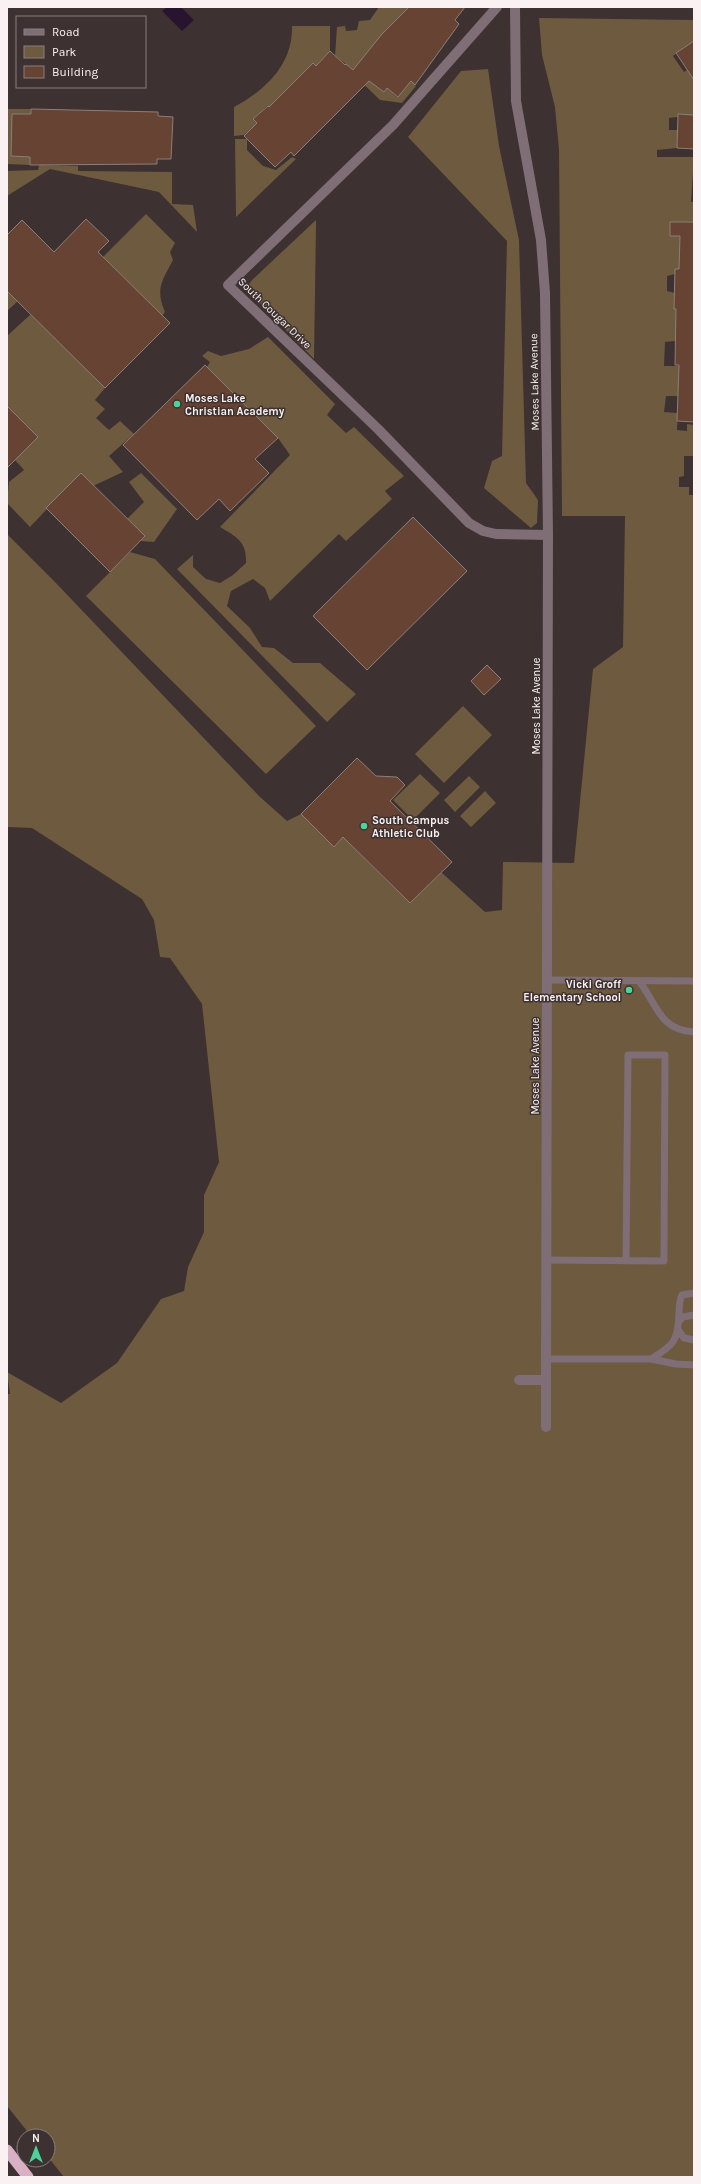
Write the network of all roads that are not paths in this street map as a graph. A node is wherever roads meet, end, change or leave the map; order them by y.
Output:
1 (497, 7) edge
2 (515, 7) edge
3 (548, 535) junction
4 (547, 980) junction
5 (639, 981) junction
6 (694, 981) edge
7 (694, 1032) edge
8 (546, 1260) junction
9 (626, 1260) junction
10 (694, 1293) edge
11 (694, 1315) edge
12 (678, 1321) junction
13 (678, 1331) junction
14 (694, 1340) edge
15 (546, 1359) junction
16 (651, 1359) junction
17 (694, 1365) edge
18 (519, 1380) dead end
19 (546, 1380) junction
20 (546, 1427) dead end
21 (7, 2150) edge
22 (28, 2177) edge

1 - 3 street, South Cougar Drive
2 - 3 street, Moses Lake Avenue
3 - 4 street, Moses Lake Avenue
4 - 5 lane
4 - 8 street, Moses Lake Avenue
5 - 6 lane
5 - 7 lane
8 - 9 lane
8 - 15 street, Moses Lake Avenue
9 - 9 lane
10 - 12 lane
11 - 12 lane
12 - 13 lane
13 - 14 lane
13 - 16 lane
15 - 16 lane
15 - 19 street, Moses Lake Avenue
16 - 17 lane
18 - 19 street
19 - 20 street, Moses Lake Avenue
21 - 22 highway

